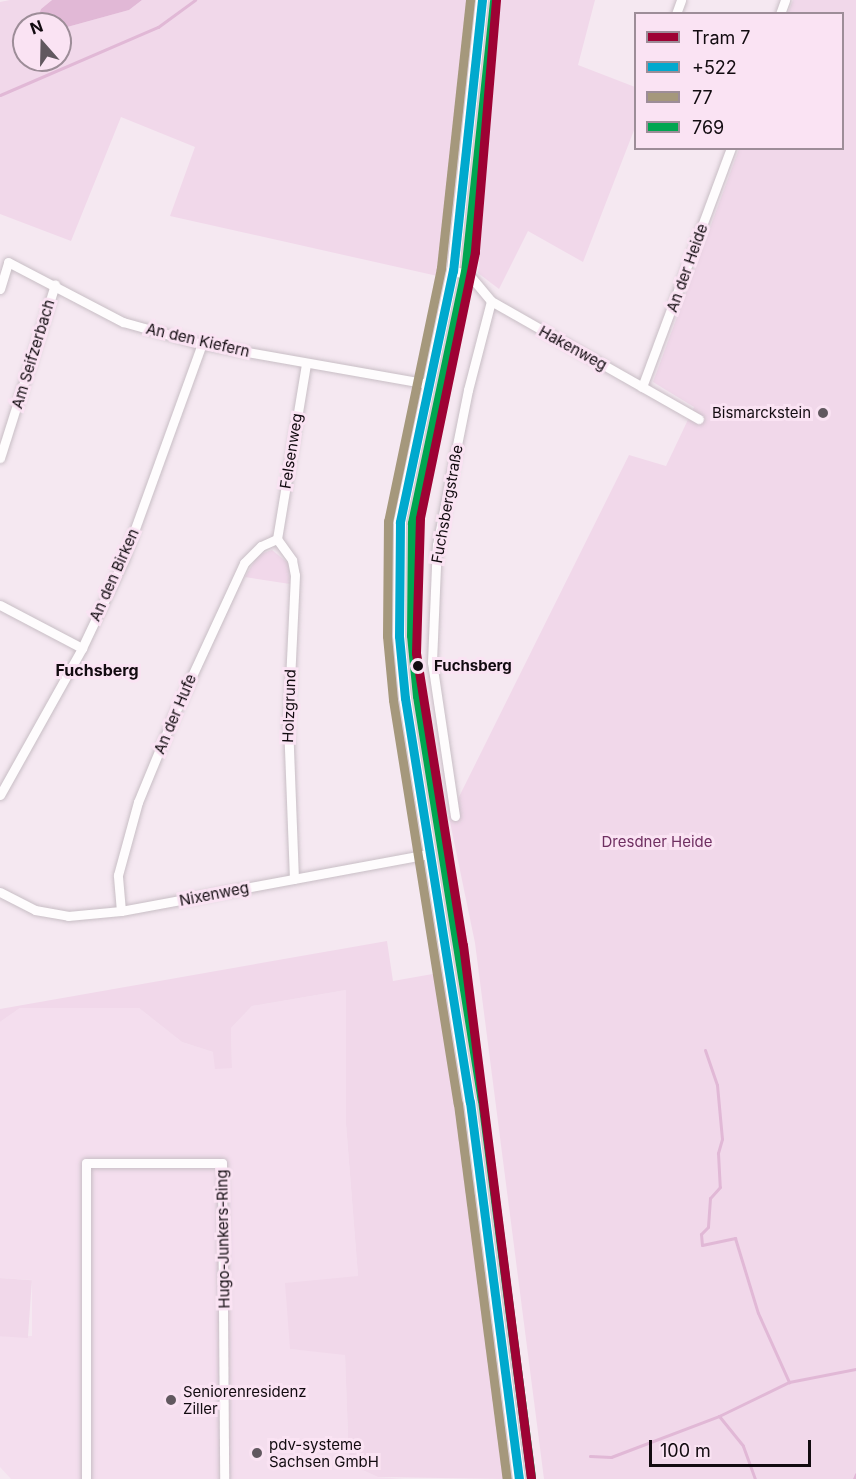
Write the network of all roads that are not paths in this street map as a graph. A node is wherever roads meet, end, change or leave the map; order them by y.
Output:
1 (482, 0) edge
2 (730, 150) edge
3 (453, 270) junction
4 (55, 285) junction
5 (0, 289) edge
6 (491, 302) junction
7 (202, 344) junction
8 (306, 363) junction
9 (429, 384) junction
10 (642, 387) junction
11 (699, 419) dead end
12 (2, 445) edge
13 (0, 458) edge
14 (277, 539) junction
15 (0, 605) edge
16 (82, 648) junction
17 (0, 795) edge
18 (455, 816) dead end
19 (430, 854) junction
20 (294, 879) junction
21 (0, 892) edge
22 (121, 911) junction
23 (86, 1479) edge
24 (224, 1479) edge
25 (519, 1479) edge

1 - 3 main road
2 - 10 street, An der Heide
3 - 6 street, Hakenweg
3 - 9 main road
4 - 5 street, An den Kiefern
4 - 7 street, An den Kiefern
4 - 12 street, Am Seifzerbach
6 - 10 street, Hakenweg
6 - 18 street, Fuchsbergstraße
7 - 8 street, An den Kiefern
7 - 16 street, An den Birken
8 - 9 street, An den Kiefern
8 - 14 street, Felsenweg
9 - 19 main road
10 - 11 street, Hakenweg
12 - 13 street, Am Seifzerbach
14 - 20 street, Holzgrund
14 - 22 street, An der Hufe
15 - 16 street
16 - 17 street, An den Birken
19 - 20 street, Nixenweg
19 - 25 main road
20 - 22 street, Nixenweg
21 - 22 street, Nixenweg
23 - 24 street, Hugo-Junkers-Ring

